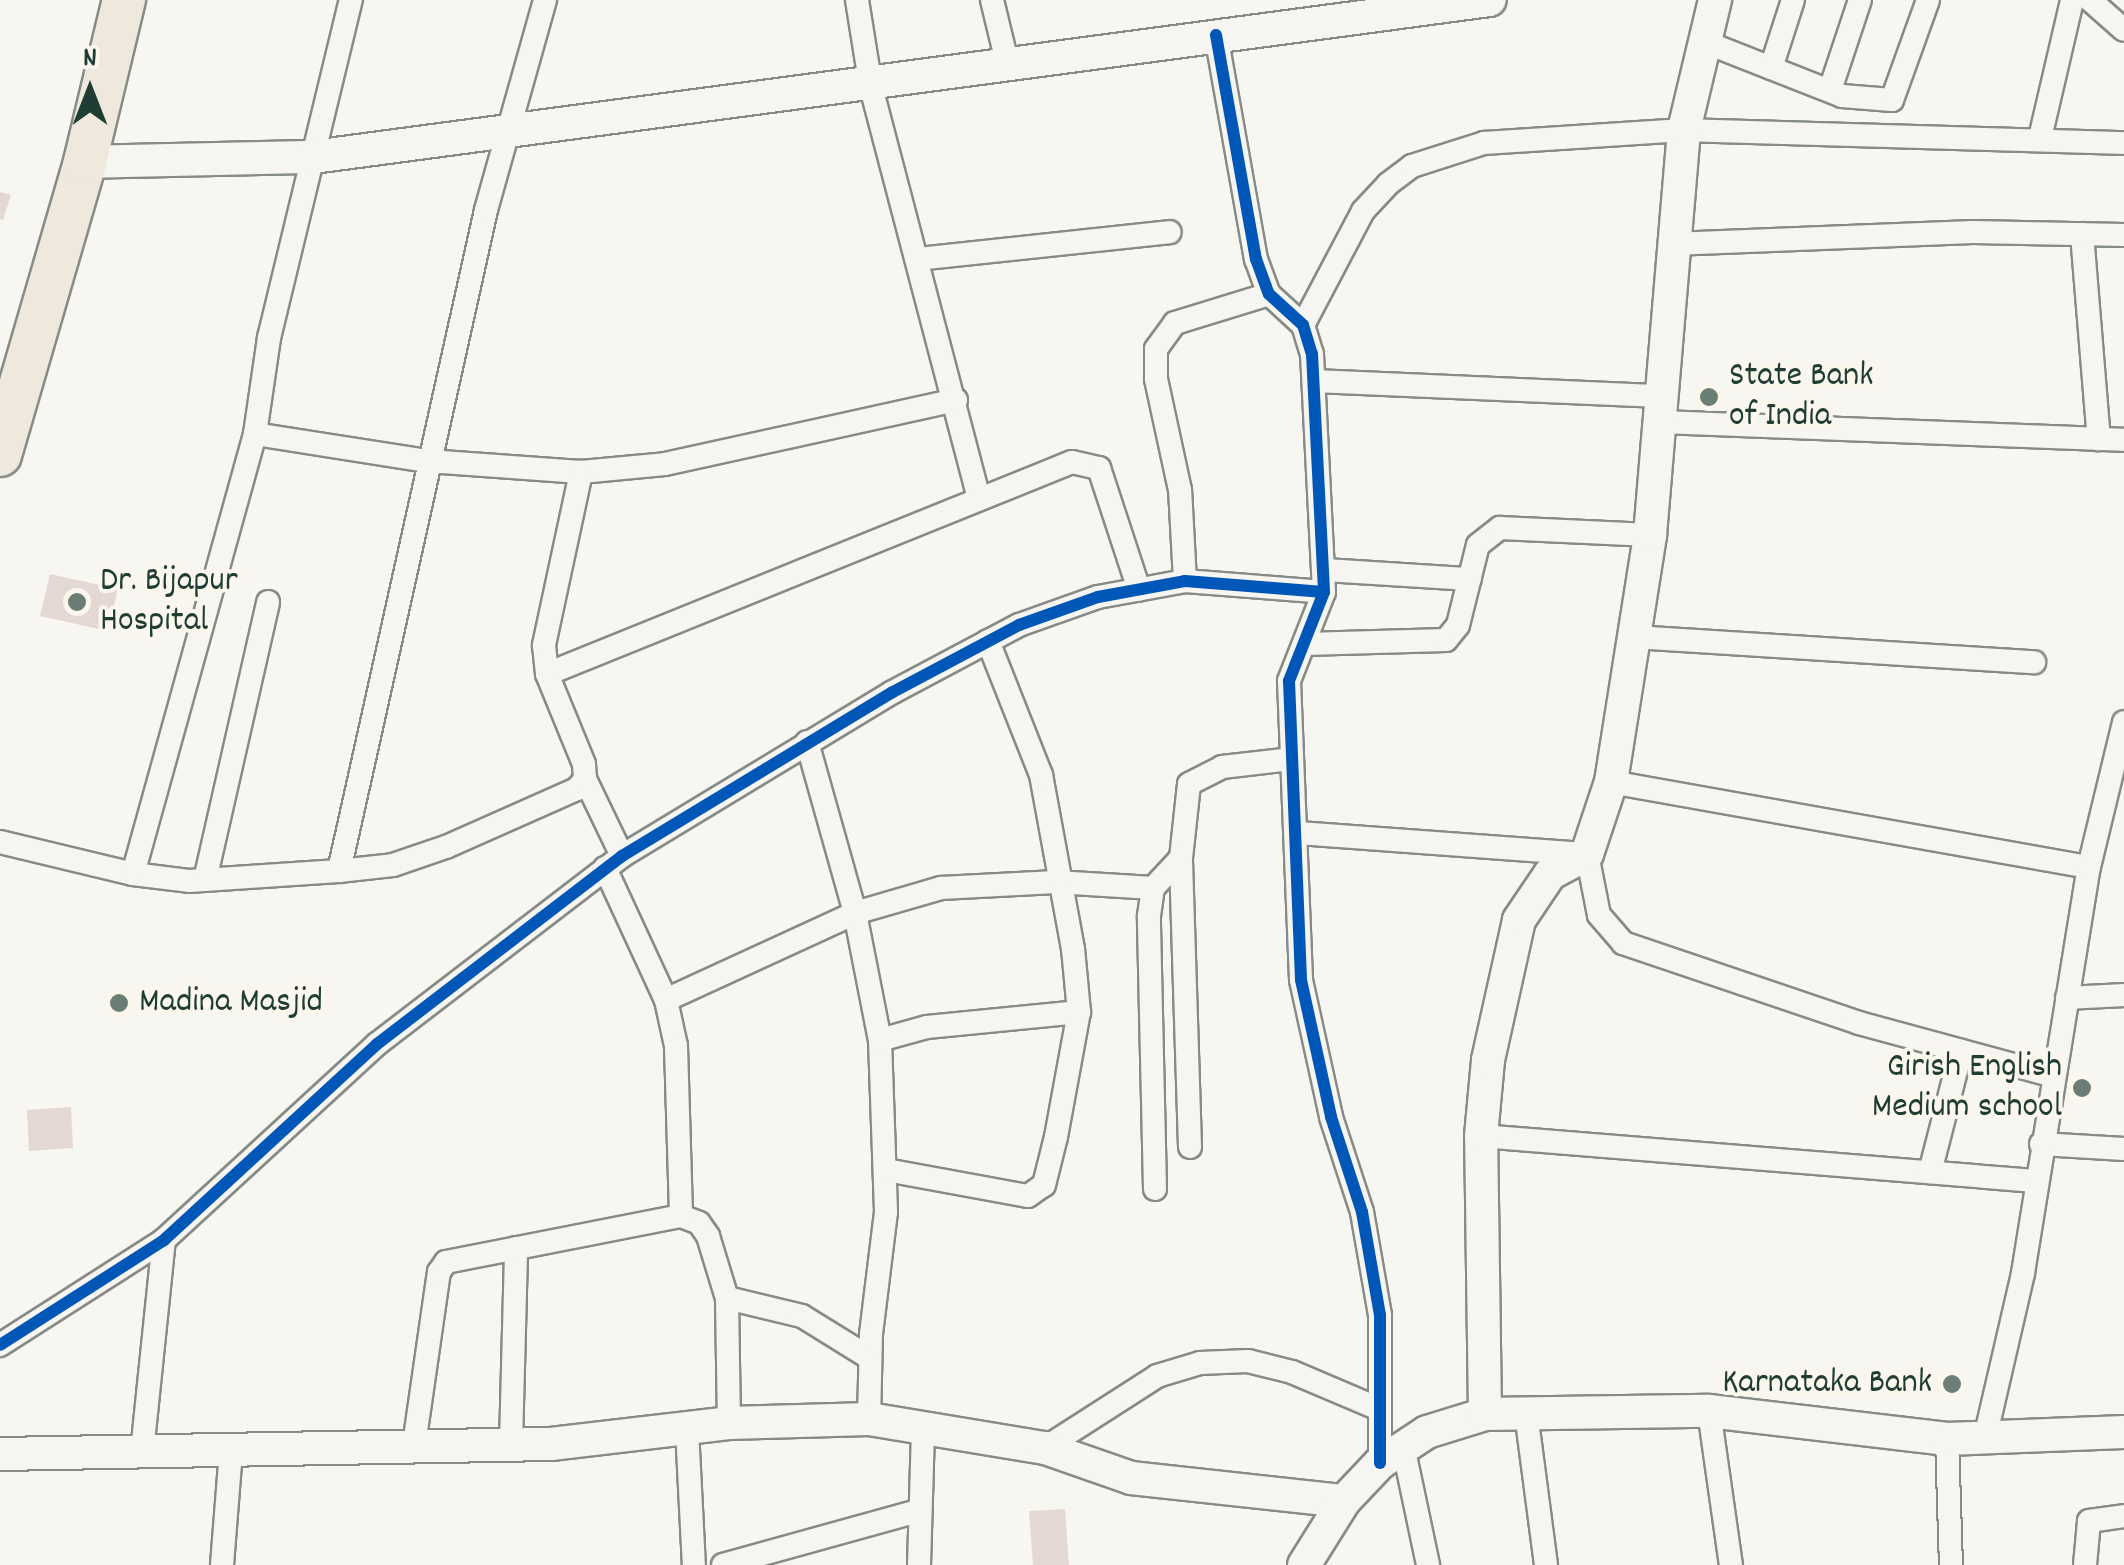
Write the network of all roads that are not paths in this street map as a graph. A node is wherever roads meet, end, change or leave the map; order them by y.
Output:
1 (124, 0) edge
2 (352, 0) edge
3 (544, 0) edge
4 (857, 0) edge
5 (992, 0) edge
6 (1490, 0) edge
7 (1714, 0) edge
8 (1793, 0) edge
9 (1860, 0) edge
10 (1928, 0) edge
11 (2072, 0) edge
12 (2090, 0) edge
13 (2124, 30) edge
14 (1216, 35) junction
15 (1704, 42) junction
16 (1008, 66) junction
17 (1771, 68) junction
18 (870, 87) junction
19 (1836, 93) junction
20 (509, 128) junction
21 (1684, 130) junction
22 (1832, 138) junction
23 (2040, 138) junction
24 (2124, 142) edge
25 (312, 157) junction
26 (85, 162) junction
27 (1170, 232) dead end
28 (2082, 234) junction
29 (2124, 235) edge
30 (1672, 244) junction
31 (918, 258) junction
32 (1270, 294) junction
33 (1303, 325) junction
34 (1314, 380) junction
35 (956, 400) junction
36 (1660, 409) junction
37 (255, 434) junction
38 (2099, 440) junction
39 (2124, 440) edge
40 (0, 454) edge
41 (428, 461) junction
42 (580, 472) junction
43 (978, 494) junction
44 (1650, 535) junction
45 (1470, 579) junction
46 (1185, 580) junction
47 (1325, 581) junction
48 (1139, 590) junction
49 (268, 602) dead end
50 (1633, 637) junction
51 (988, 642) junction
52 (1305, 644) junction
53 (2034, 662) dead end
54 (547, 674) junction
55 (2124, 722) edge
56 (807, 742) junction
57 (1291, 759) junction
58 (585, 780) junction
59 (1612, 782) junction
60 (2114, 816) edge
61 (1299, 834) junction
62 (0, 842) edge
63 (1586, 854) junction
64 (1181, 858) junction
65 (614, 862) junction
66 (2089, 867) junction
67 (340, 871) junction
68 (133, 874) junction
69 (205, 880) junction
70 (1056, 882) junction
71 (1153, 888) junction
72 (855, 913) junction
73 (2124, 995) edge
74 (2067, 998) junction
75 (666, 1000) junction
76 (1079, 1012) junction
77 (880, 1040) junction
78 (1960, 1051) junction
79 (2054, 1076) junction
80 (1481, 1136) junction
81 (2040, 1144) junction
82 (1190, 1147) dead end
83 (2124, 1150) edge
84 (886, 1170) junction
85 (1930, 1172) junction
86 (2035, 1182) junction
87 (1156, 1189) dead end
88 (680, 1216) junction
89 (164, 1240) junction
90 (516, 1248) junction
91 (727, 1298) junction
92 (0, 1345) edge
93 (870, 1358) junction
94 (1379, 1409) junction
95 (1709, 1411) junction
96 (1526, 1412) junction
97 (1485, 1414) junction
98 (869, 1418) junction
99 (729, 1423) junction
100 (923, 1428) junction
101 (687, 1429) junction
102 (2124, 1432) edge
103 (1986, 1438) junction
104 (1948, 1439) junction
105 (511, 1444) junction
106 (414, 1445) junction
107 (1045, 1448) junction
108 (231, 1450) junction
109 (142, 1452) junction
110 (0, 1454) edge
111 (1392, 1454) junction
112 (1344, 1501) junction
113 (918, 1511) junction
114 (2124, 1516) edge
115 (222, 1565) edge
116 (694, 1565) edge
117 (723, 1565) edge
118 (918, 1565) edge
119 (1304, 1565) edge
120 (1428, 1565) edge
121 (1546, 1565) edge
122 (1731, 1565) edge
123 (1951, 1565) edge
124 (2084, 1565) edge

1 - 26 highway
2 - 25 street
3 - 20 street
4 - 18 street
5 - 16 street
6 - 14 street
7 - 15 street
8 - 17 street
9 - 19 street
10 - 19 street
11 - 23 street
12 - 13 street
14 - 16 street
14 - 32 street
15 - 17 street
15 - 21 street
16 - 18 street
17 - 19 street
18 - 20 street
18 - 31 street
19 - 22 street
20 - 25 street
20 - 41 street
21 - 22 street
21 - 30 street
21 - 33 street
22 - 23 street
23 - 24 street
25 - 26 street
25 - 37 street
26 - 40 highway
27 - 31 street
28 - 29 street
28 - 30 street
28 - 38 street
30 - 36 street
31 - 35 street
32 - 33 street
32 - 46 street
33 - 34 street
34 - 36 street
34 - 47 street
35 - 42 street
35 - 43 street
36 - 38 street
36 - 44 street
37 - 41 street
37 - 68 street
38 - 39 street
41 - 42 street
41 - 67 street
42 - 54 street
43 - 48 street
43 - 54 street
44 - 45 street
44 - 50 street
45 - 47 street
45 - 52 street
46 - 47 street
46 - 48 street
47 - 52 street
48 - 51 street
49 - 69 street
50 - 53 street
50 - 59 street
51 - 56 street
51 - 70 street
52 - 57 street
54 - 58 street
55 - 60 street
56 - 65 street
56 - 72 street
57 - 61 street
57 - 64 street
58 - 65 street
58 - 67 street
59 - 63 street
59 - 66 street
60 - 66 street
61 - 63 street
61 - 94 street
62 - 68 street
63 - 78 street
63 - 80 street
64 - 71 street
64 - 82 street
65 - 75 street
65 - 89 street
66 - 74 street
67 - 69 street
68 - 69 street
70 - 71 street
70 - 72 street
70 - 76 street
71 - 87 street
72 - 75 street
72 - 77 street
73 - 74 street
74 - 79 street
75 - 88 street
76 - 77 street
76 - 84 street
77 - 84 street
78 - 79 street
78 - 85 street
79 - 81 street
80 - 85 street
80 - 97 street
81 - 83 street
81 - 86 street
84 - 93 street
85 - 86 street
86 - 103 street
88 - 90 street
88 - 91 street
89 - 92 street
89 - 109 street
90 - 105 street
90 - 106 street
91 - 93 street
91 - 99 street
93 - 98 street
94 - 107 street
94 - 111 street
95 - 96 street
95 - 104 street
95 - 122 street
96 - 97 street
96 - 121 street
97 - 111 street
98 - 99 street
98 - 100 street
99 - 101 street
100 - 107 street
100 - 113 street
101 - 105 street
101 - 116 street
102 - 103 street
103 - 104 street
104 - 123 street
105 - 106 street
106 - 108 street
107 - 112 street
108 - 109 street
108 - 115 street
109 - 110 street
111 - 112 street
111 - 120 street
112 - 119 street
113 - 117 street
113 - 118 street
114 - 124 street

